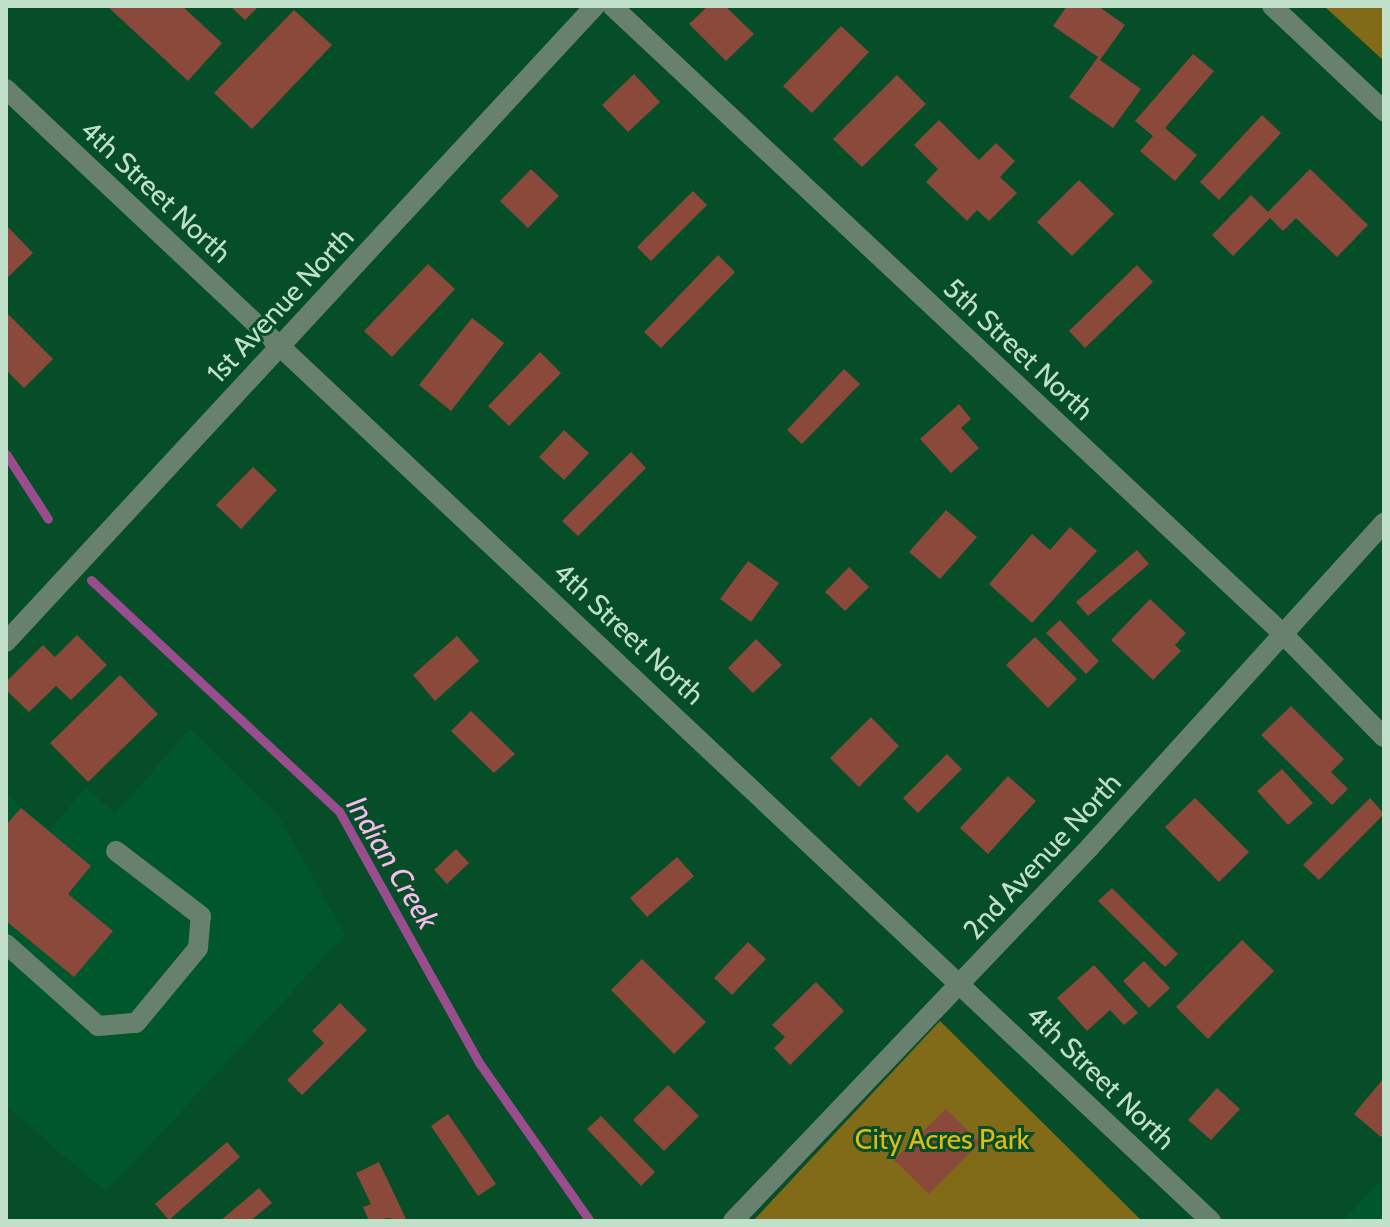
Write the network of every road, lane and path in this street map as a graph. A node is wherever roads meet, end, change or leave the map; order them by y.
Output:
1 (595, 6) edge
2 (612, 6) edge
3 (1272, 6) edge
4 (6, 89) edge
5 (1384, 111) edge
6 (281, 346) junction
7 (1384, 523) edge
8 (1283, 634) junction
9 (6, 642) edge
10 (1384, 737) edge
11 (116, 851) dead end
12 (6, 944) edge
13 (961, 982) junction
14 (733, 1221) edge
15 (1211, 1221) edge

1 - 6 street, 1st Avenue North
2 - 8 street, 5th Street North
3 - 5 street
4 - 6 street, 4th Street North
6 - 9 street, 1st Avenue North
6 - 13 street, 4th Street North
7 - 8 street, 2nd Avenue North
8 - 10 street, 5th Street North
8 - 13 street, 2nd Avenue North
11 - 12 street
13 - 14 street, 2nd Avenue North
13 - 15 street, 4th Street North

